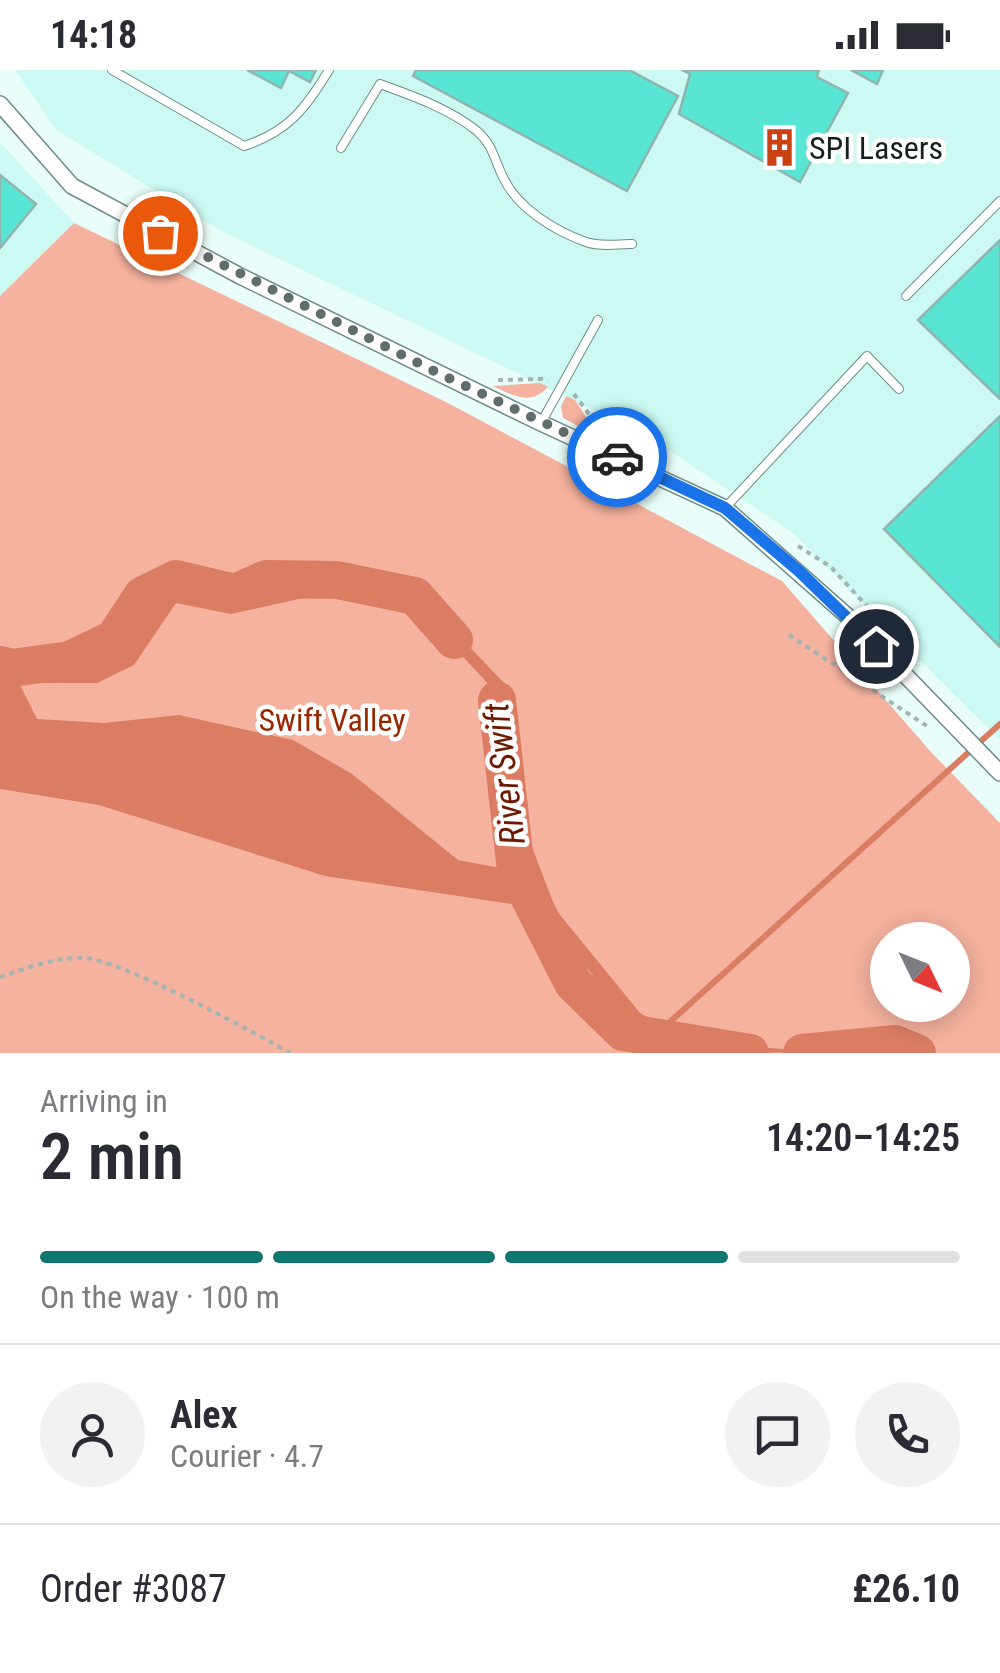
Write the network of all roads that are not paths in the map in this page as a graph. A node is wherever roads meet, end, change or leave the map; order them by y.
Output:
1 (112, 70) edge
2 (330, 70) edge
3 (0, 104) edge
4 (342, 148) dead end
5 (1000, 201) edge
6 (632, 244) dead end
7 (906, 296) dead end
8 (598, 320) dead end
9 (899, 388) dead end
10 (541, 423) junction
11 (725, 508) junction
12 (1000, 773) edge

1 - 2 lane
3 - 10 street
4 - 6 lane
5 - 7 lane
8 - 10 lane
9 - 11 lane
10 - 11 street
11 - 12 street

